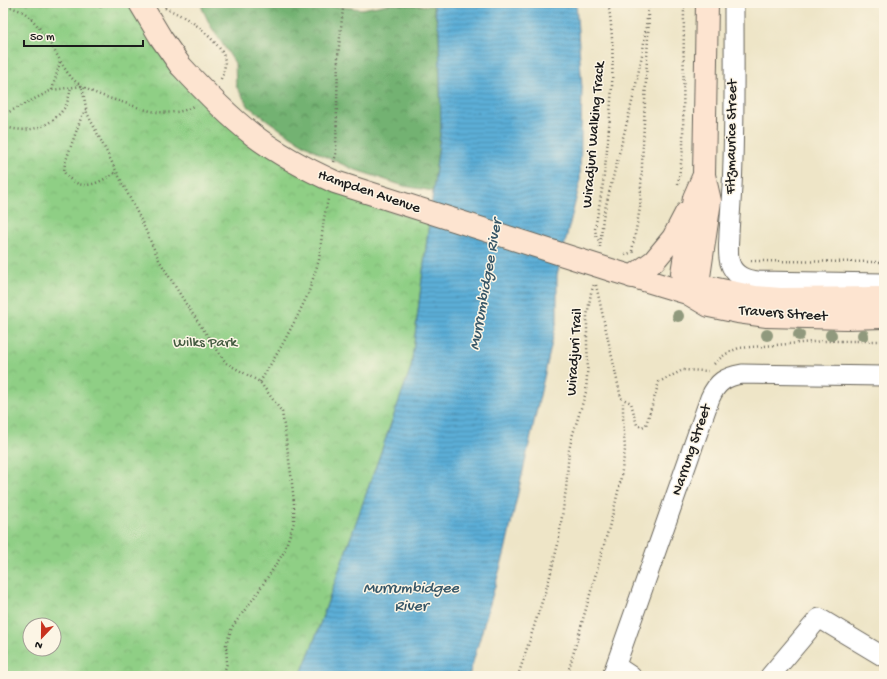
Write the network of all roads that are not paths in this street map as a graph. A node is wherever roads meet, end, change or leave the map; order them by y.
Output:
1 (140, 3) edge
2 (707, 3) edge
3 (734, 3) edge
4 (704, 174) junction
5 (686, 192) junction
6 (739, 265) joint
7 (623, 268) junction
8 (884, 283) edge
9 (687, 292) junction
10 (884, 298) edge
11 (884, 317) edge
12 (884, 376) edge
13 (884, 657) edge
14 (620, 673) edge
15 (770, 676) edge

1 - 7 main road, Hampden Avenue, bridge
2 - 4 main road, Fitzmaurice Street
3 - 6 street, Fitzmaurice Street
4 - 5 main road, Fitzmaurice Street
4 - 9 main road, Fitzmaurice Street
5 - 7 main road
5 - 9 main road, Fitzmaurice Street
6 - 8 street, Travers Street
7 - 9 main road, Travers Street
9 - 10 main road, Travers Street
9 - 11 main road, Travers Street
12 - 14 street, Narrung Street
13 - 15 street

